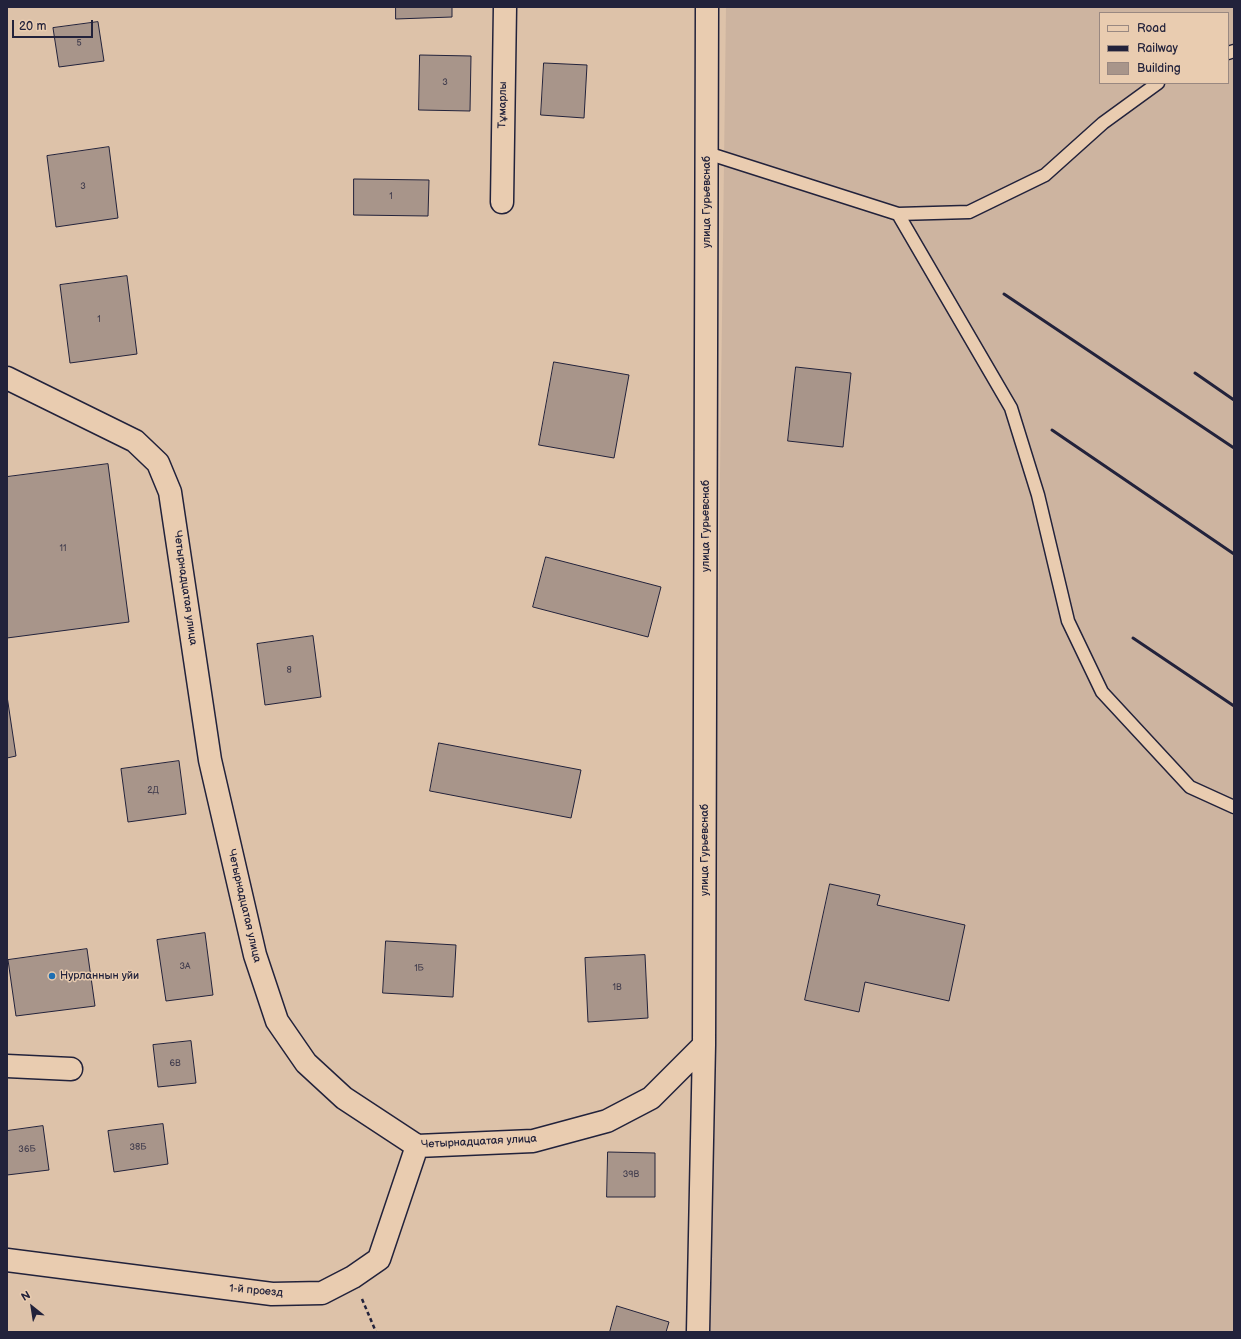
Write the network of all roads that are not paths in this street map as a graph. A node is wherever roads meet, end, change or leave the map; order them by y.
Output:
1 (505, 7) edge
2 (707, 7) edge
3 (1157, 84) edge
4 (707, 153) junction
5 (502, 202) dead end
6 (898, 214) junction
7 (7, 378) edge
8 (1234, 807) edge
9 (704, 1045) junction
10 (7, 1066) edge
11 (71, 1069) dead end
12 (417, 1146) junction
13 (7, 1260) edge
14 (698, 1332) edge

1 - 5 street, Тұмарлы
2 - 4 street, улица Гурьевснаб
3 - 6 lane
4 - 6 lane
4 - 9 street, улица Гурьевснаб
6 - 8 lane
7 - 12 street, Четырнадцатая улица
9 - 12 street, Четырнадцатая улица
9 - 14 street, улица Гурьевснаб
10 - 11 street
12 - 13 street, 1-й проезд

